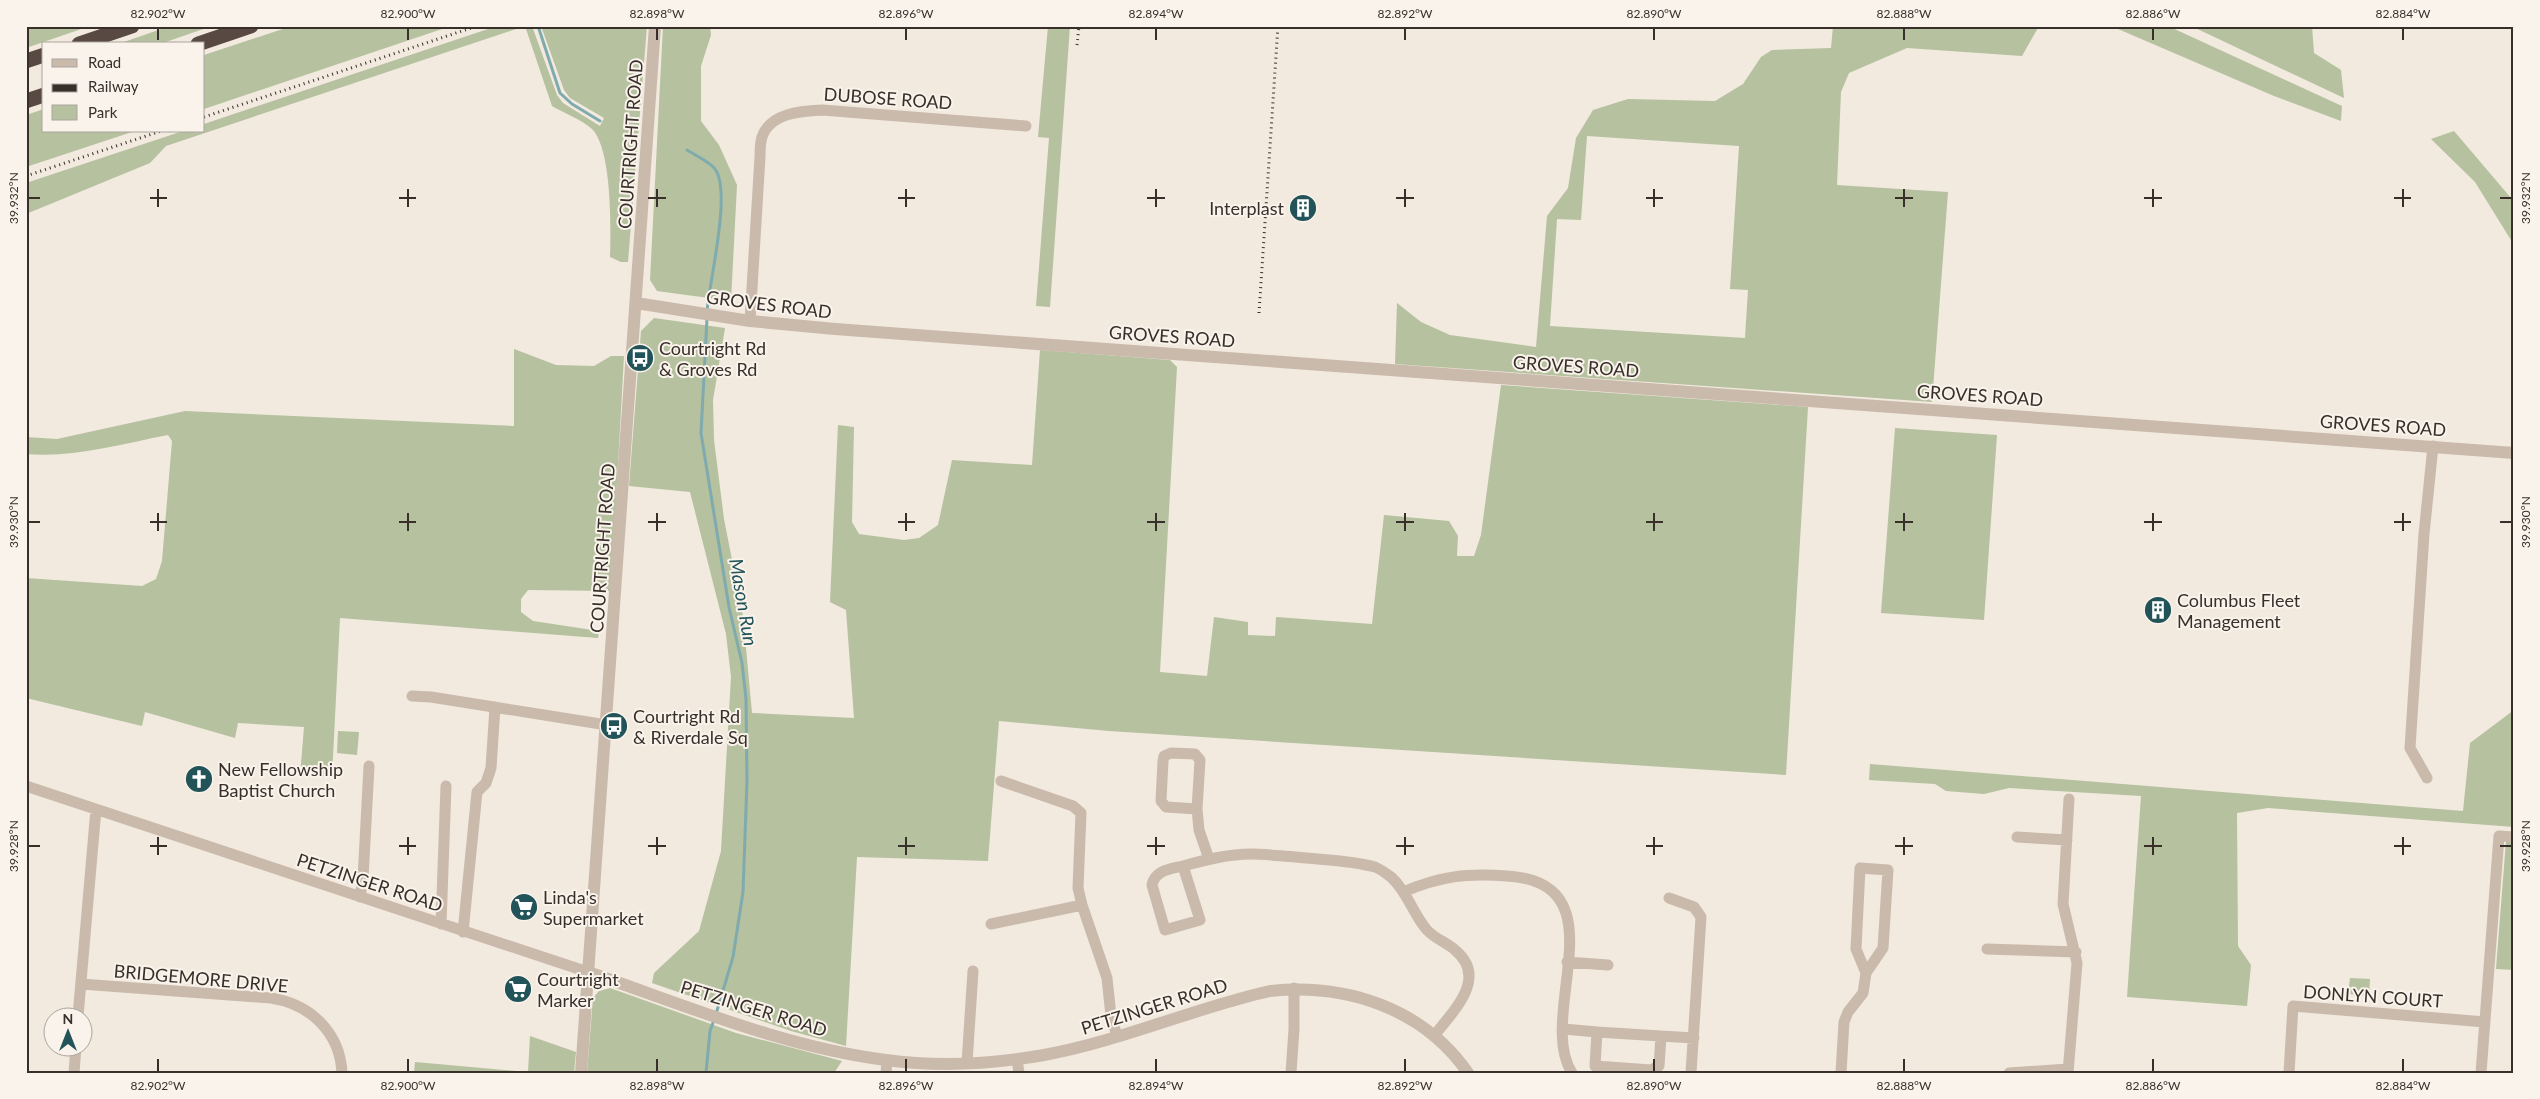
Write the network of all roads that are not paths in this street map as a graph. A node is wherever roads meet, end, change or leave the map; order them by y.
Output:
1 (132, 26) edge
2 (251, 26) edge
3 (655, 26) edge
4 (85, 42) edge
5 (204, 42) edge
6 (42, 56) edge
7 (26, 61) edge
8 (42, 96) edge
9 (26, 101) edge
10 (1026, 126) dead end
11 (636, 303) junction
12 (750, 321) junction
13 (2433, 446) junction
14 (2514, 453) edge
15 (412, 696) dead end
16 (495, 707) junction
17 (607, 725) junction
18 (370, 766) dead end
19 (2427, 778) dead end
20 (1001, 781) dead end
21 (26, 786) edge
22 (446, 786) dead end
23 (2069, 799) dead end
24 (96, 809) junction
25 (1197, 809) junction
26 (2016, 837) dead end
27 (2514, 837) edge
28 (2067, 840) junction
29 (1209, 859) junction
30 (1184, 866) junction
31 (1403, 892) junction
32 (360, 897) junction
33 (1669, 898) dead end
34 (1082, 906) junction
35 (441, 924) junction
36 (991, 924) dead end
37 (464, 932) junction
38 (1988, 949) dead end
39 (2076, 952) junction
40 (1568, 962) junction
41 (1608, 965) dead end
42 (973, 971) dead end
43 (588, 972) junction
44 (1866, 973) junction
45 (81, 984) junction
46 (1294, 988) junction
47 (79, 1006) edge
48 (2485, 1022) junction
49 (1564, 1030) junction
50 (1597, 1032) junction
51 (1117, 1036) junction
52 (1434, 1036) junction
53 (1661, 1036) junction
54 (1694, 1038) junction
55 (75, 1056) edge
56 (1017, 1059) junction
57 (967, 1063) junction
58 (887, 1067) edge
59 (2068, 1071) edge
60 (74, 1073) edge
61 (342, 1073) edge
62 (581, 1073) edge
63 (1019, 1073) edge
64 (1291, 1073) edge
65 (1468, 1073) edge
66 (1572, 1073) edge
67 (1692, 1073) edge
68 (1840, 1073) edge
69 (2009, 1073) edge
70 (2289, 1073) edge
71 (2481, 1073) edge

1 - 4 highway
2 - 5 highway
3 - 11 street, COURTRIGHT ROAD
6 - 7 highway
8 - 9 highway
10 - 12 street, DUBOSE ROAD
11 - 12 street, GROVES ROAD
11 - 17 street, COURTRIGHT ROAD
12 - 13 street, GROVES ROAD
13 - 14 street, GROVES ROAD
13 - 19 street
15 - 16 street
16 - 17 street
16 - 37 street
17 - 43 street, COURTRIGHT ROAD
18 - 32 street
20 - 34 street
21 - 24 street, PETZINGER ROAD
22 - 35 street
23 - 28 street
24 - 32 street, PETZINGER ROAD
24 - 45 street
25 - 25 street
25 - 29 street
26 - 28 street
27 - 48 street
28 - 39 street
29 - 30 street
29 - 31 street
30 - 30 street
31 - 40 street
31 - 52 street
32 - 35 street, PETZINGER ROAD
33 - 54 street
34 - 36 street
34 - 51 street
35 - 37 street, PETZINGER ROAD
37 - 43 street, PETZINGER ROAD
38 - 39 street
39 - 59 street
40 - 41 street
40 - 49 street
42 - 57 street
43 - 58 street, PETZINGER ROAD
43 - 62 street, COURTRIGHT ROAD
44 - 44 street
44 - 68 street
45 - 47 street
45 - 61 street, BRIDGEMORE DRIVE
46 - 51 street, PETZINGER ROAD
46 - 52 street, PETZINGER ROAD
46 - 64 street
48 - 70 street, DONLYN COURT
48 - 71 street
49 - 50 street
49 - 66 street
50 - 53 street
50 - 53 street
51 - 56 street, PETZINGER ROAD
52 - 65 street, PETZINGER ROAD
53 - 54 street
54 - 67 street
55 - 60 street
56 - 57 street, PETZINGER ROAD
56 - 63 street
57 - 58 street, PETZINGER ROAD
59 - 69 street

